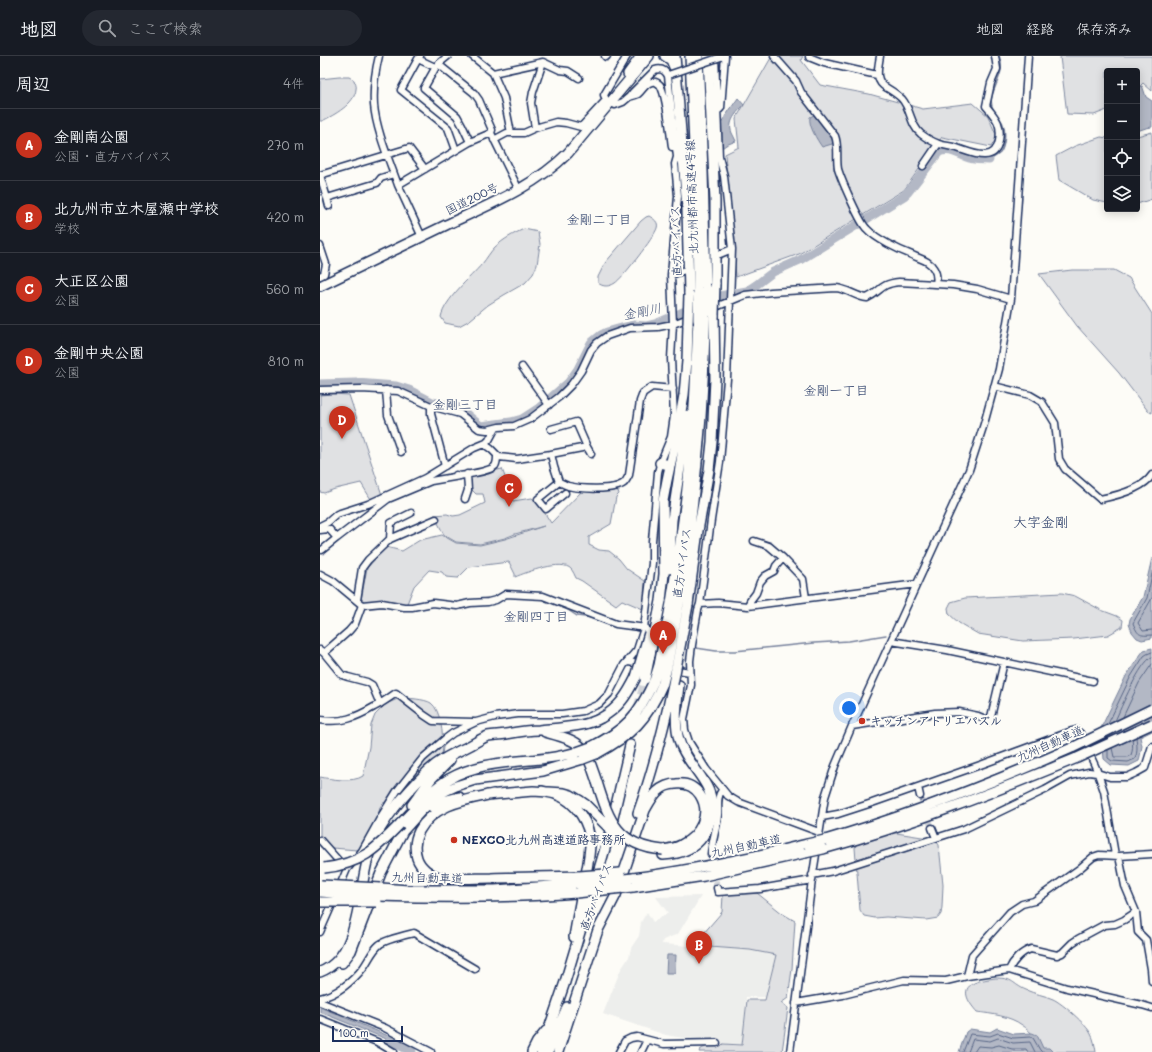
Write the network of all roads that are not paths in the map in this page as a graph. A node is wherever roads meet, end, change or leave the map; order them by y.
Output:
1 (379, 56) edge
2 (448, 56) edge
3 (472, 56) edge
4 (626, 56) edge
5 (665, 56) edge
6 (675, 56) edge
7 (690, 56) edge
8 (698, 56) edge
9 (708, 56) edge
10 (721, 56) edge
11 (774, 56) edge
12 (809, 56) edge
13 (880, 56) edge
14 (995, 56) edge
15 (1028, 56) edge
16 (647, 57) edge
17 (419, 58) edge
18 (544, 62) junction
19 (437, 66) junction
20 (493, 73) junction
21 (877, 75) junction
22 (672, 76) junction
23 (579, 78) dead end
24 (629, 97) junction
25 (608, 101) junction
26 (717, 113) junction
27 (715, 124) junction
28 (535, 128) junction
29 (491, 133) junction
30 (512, 133) junction
31 (494, 140) junction
32 (470, 142) junction
33 (938, 144) junction
34 (456, 150) junction
35 (387, 154) junction
36 (716, 159) junction
37 (675, 164) junction
38 (923, 166) dead end
39 (425, 169) junction
40 (394, 174) junction
41 (320, 175) edge
42 (398, 185) junction
43 (519, 190) junction
44 (326, 198) junction
45 (329, 206) dead end
46 (422, 237) junction
47 (320, 246) edge
48 (732, 249) junction
49 (720, 254) dead end
50 (685, 270) dead end
51 (671, 275) junction
52 (320, 276) edge
53 (936, 284) junction
54 (320, 286) edge
55 (702, 289) junction
56 (1011, 299) junction
57 (730, 302) junction
58 (706, 317) junction
59 (673, 324) junction
60 (701, 337) junction
61 (522, 366) dead end
62 (994, 386) junction
63 (673, 389) junction
64 (320, 390) edge
65 (386, 390) junction
66 (549, 405) junction
67 (431, 406) junction
68 (479, 429) junction
69 (495, 429) junction
70 (551, 429) dead end
71 (486, 443) junction
72 (716, 446) junction
73 (587, 447) junction
74 (401, 452) dead end
75 (551, 454) junction
76 (591, 454) dead end
77 (497, 456) junction
78 (660, 463) junction
79 (670, 465) junction
80 (444, 466) junction
81 (467, 474) junction
82 (1152, 475) edge
83 (460, 476) junction
84 (425, 478) junction
85 (559, 482) junction
86 (565, 493) dead end
87 (465, 500) dead end
88 (411, 513) dead end
89 (436, 519) dead end
90 (320, 526) edge
91 (320, 530) edge
92 (698, 531) junction
93 (337, 538) junction
94 (390, 539) junction
95 (754, 541) dead end
96 (322, 550) dead end
97 (783, 558) junction
98 (320, 574) edge
99 (917, 584) junction
100 (660, 598) junction
101 (806, 598) junction
102 (360, 602) junction
103 (679, 604) junction
104 (700, 604) junction
105 (748, 606) junction
106 (644, 628) junction
107 (693, 636) junction
108 (891, 641) junction
109 (322, 652) edge
110 (628, 662) junction
111 (1004, 662) junction
112 (690, 672) junction
113 (648, 681) junction
114 (1093, 681) dead end
115 (676, 684) junction
116 (380, 704) junction
117 (1152, 709) edge
118 (320, 720) edge
119 (476, 722) junction
120 (1152, 724) edge
121 (852, 726) junction
122 (522, 731) junction
123 (630, 745) dead end
124 (1152, 746) edge
125 (467, 747) junction
126 (580, 755) junction
127 (1097, 773) junction
128 (918, 787) junction
129 (722, 790) junction
130 (542, 791) junction
131 (493, 794) junction
132 (920, 796) tunnel mouth
133 (822, 817) junction
134 (400, 824) junction
135 (932, 828) tunnel mouth
136 (819, 832) junction
137 (936, 838) junction
138 (320, 840) edge
139 (824, 844) junction
140 (395, 846) junction
141 (806, 849) junction
142 (663, 853) junction
143 (711, 854) tunnel mouth
144 (1152, 854) edge
145 (1117, 856) junction
146 (322, 869) edge
147 (347, 870) junction
148 (812, 878) junction
149 (633, 879) junction
150 (578, 884) junction
151 (320, 887) edge
152 (717, 888) dead end
153 (379, 896) junction
154 (320, 902) edge
155 (1136, 912) junction
156 (598, 930) junction
157 (320, 932) edge
158 (475, 969) dead end
159 (1009, 970) junction
160 (320, 972) edge
161 (967, 976) junction
162 (320, 979) edge
163 (1152, 981) edge
164 (320, 998) edge
165 (320, 1002) edge
166 (796, 1003) junction
167 (1152, 1008) edge
168 (320, 1019) edge
169 (550, 1027) junction
170 (647, 1040) junction
171 (717, 1043) dead end
172 (418, 1048) edge
173 (394, 1052) edge
174 (431, 1052) edge
175 (532, 1052) edge
176 (541, 1052) edge
177 (548, 1052) edge
178 (558, 1052) edge
179 (619, 1052) edge
180 (641, 1052) edge
181 (790, 1052) edge

1 - 35 street
2 - 19 street
3 - 20 street
4 - 25 street
5 - 22 highway
6 - 22 highway, 直方バイパス
7 - 55 highway, 北九州都市高速4号線
8 - 55 highway, 北九州都市高速4号線
9 - 27 highway, 直方バイパス
10 - 22 street, bridge
10 - 26 street
10 - 26 street
11 - 53 street
12 - 21 street
13 - 21 street
14 - 33 street
15 - 56 street
16 - 25 highway, 国道200号
17 - 19 street
17 - 34 street
18 - 20 street
18 - 23 street
18 - 28 street
19 - 29 street
19 - 32 street
20 - 30 street
21 - 33 street
22 - 24 street
22 - 37 street
22 - 79 highway, 直方バイパス, bridge
24 - 25 street
24 - 37 street
25 - 28 street
25 - 43 highway, 国道200号
26 - 27 street
27 - 36 highway, 直方バイパス
28 - 30 street
29 - 31 street
29 - 32 street
30 - 31 street
31 - 43 street
32 - 34 street
33 - 38 street
34 - 39 street
35 - 39 street
35 - 40 street
35 - 41 street
36 - 48 street
36 - 58 highway, 直方バイパス, bridge
37 - 51 street
39 - 42 street
40 - 42 street
40 - 44 street
41 - 44 street
42 - 46 street
43 - 46 highway, 国道200号
44 - 45 street
46 - 54 highway, 国道200号
47 - 52 street
48 - 49 street
48 - 57 street
50 - 51 street
51 - 59 street
53 - 56 street
53 - 57 street
55 - 58 highway, 北九州都市高速4号線, bridge
56 - 62 street
57 - 59 street
57 - 72 street
58 - 60 highway, 北九州都市高速4号線
58 - 72 highway, 直方バイパス
59 - 63 street
59 - 66 street
60 - 92 highway
60 - 100 highway
60 - 103 highway
61 - 66 street
62 - 82 street
62 - 99 street
63 - 78 street
63 - 85 street
64 - 65 street
65 - 67 street
65 - 74 street
66 - 69 street
67 - 68 street
67 - 80 street
68 - 69 street
68 - 71 street
69 - 71 street
70 - 73 street
71 - 77 street
71 - 80 street
72 - 92 highway, 直方バイパス
72 - 104 street
73 - 75 street
73 - 76 street
75 - 77 street
75 - 85 street
77 - 81 street
78 - 79 highway
78 - 106 street
79 - 100 highway, 直方バイパス
80 - 84 street
81 - 83 street
81 - 87 street
83 - 84 street
83 - 93 street
84 - 90 street
85 - 86 street
88 - 94 street
89 - 94 street
91 - 93 street
92 - 103 highway, 直方バイパス
93 - 96 street
94 - 102 street
95 - 97 street
97 - 101 street
97 - 105 street
98 - 102 street
99 - 101 street
99 - 108 street
100 - 113 highway, 直方バイパス, bridge
101 - 105 street
102 - 106 street
102 - 109 street
103 - 113 highway, bridge
103 - 115 highway, bridge
104 - 105 street
104 - 107 street
106 - 107 street
106 - 110 street
107 - 112 street
108 - 111 street
108 - 121 street
109 - 116 street
110 - 112 street
110 - 119 street
111 - 114 street
111 - 121 street
112 - 129 street
113 - 122 highway
113 - 126 highway, bridge
115 - 142 highway
115 - 156 highway, 直方バイパス
116 - 118 street
116 - 119 street
117 - 139 highway, 九州自動車道, bridge
119 - 147 street
120 - 139 highway, 九州自動車道, bridge
121 - 133 street
122 - 125 highway
122 - 142 highway, bridge
123 - 169 highway, 直方バイパス
124 - 127 street
125 - 134 highway
125 - 160 highway
126 - 134 highway
126 - 140 highway
127 - 128 street
127 - 137 street
127 - 145 street
128 - 132 street
128 - 133 street
129 - 136 street
129 - 143 street
130 - 131 highway
130 - 142 highway, bridge
130 - 169 highway
131 - 140 highway
131 - 150 highway
133 - 136 street
134 - 146 highway, bridge
135 - 137 street
136 - 148 street
137 - 148 street
138 - 147 street
139 - 141 highway, 九州自動車道, bridge
140 - 162 highway
141 - 149 highway, 九州自動車道
141 - 149 highway, 九州自動車道
142 - 156 highway
144 - 145 street
145 - 155 street
145 - 161 street
147 - 157 street
148 - 152 street
148 - 166 street
149 - 150 highway, bridge
149 - 150 highway, 九州自動車道, bridge
150 - 153 highway, 九州自動車道
150 - 153 highway, 九州自動車道
151 - 153 highway, 九州自動車道, bridge
153 - 154 highway, bridge
155 - 159 street
155 - 163 street
156 - 177 highway, 直方バイパス
156 - 178 highway
158 - 164 street
159 - 161 street
159 - 167 street
161 - 166 street
165 - 172 street
166 - 181 street
168 - 173 street
169 - 175 highway
169 - 176 highway, 直方バイパス
170 - 171 street
170 - 179 street
170 - 180 street
172 - 174 street

